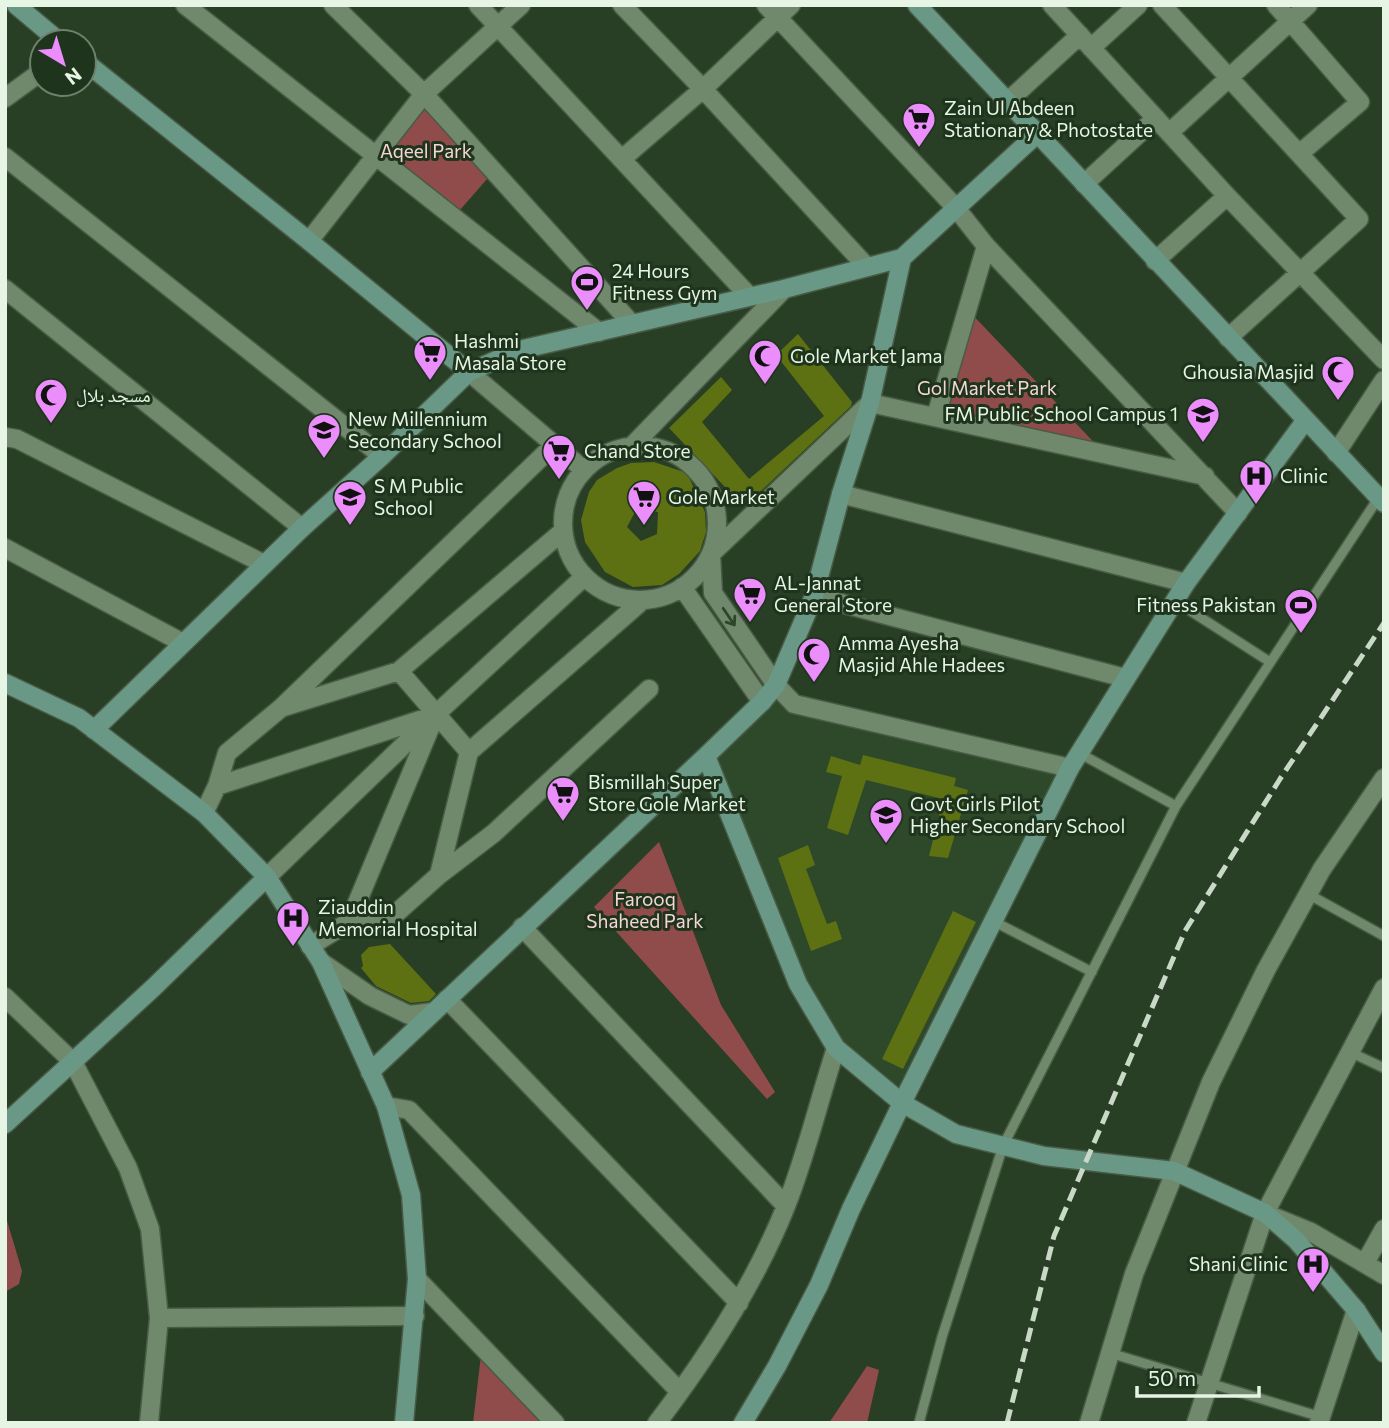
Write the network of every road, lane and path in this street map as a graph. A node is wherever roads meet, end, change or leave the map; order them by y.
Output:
1 (16, 5) edge
2 (186, 5) edge
3 (333, 5) edge
4 (478, 5) edge
5 (521, 5) edge
6 (622, 5) edge
7 (791, 5) edge
8 (1052, 5) edge
9 (1138, 5) edge
10 (1162, 5) edge
11 (1276, 5) edge
12 (1308, 5) edge
13 (920, 6) edge
14 (772, 12) edge
15 (1291, 21) junction
16 (498, 27) junction
17 (43, 28) edge
18 (1086, 42) junction
19 (98, 72) edge
20 (1229, 78) junction
21 (28, 81) edge
22 (703, 89) junction
23 (424, 94) junction
24 (5, 98) edge
25 (1007, 102) junction
26 (1156, 118) junction
27 (1169, 133) junction
28 (1037, 134) junction
29 (1299, 153) junction
30 (5, 156) edge
31 (376, 158) junction
32 (623, 158) junction
33 (1084, 184) junction
34 (1227, 196) junction
35 (956, 208) junction
36 (309, 241) junction
37 (986, 246) junction
38 (902, 258) junction
39 (1155, 261) junction
40 (867, 267) junction
41 (1300, 272) junction
42 (5, 289) edge
43 (784, 289) junction
44 (749, 296) junction
45 (632, 324) junction
46 (599, 332) junction
47 (1228, 338) junction
48 (1384, 360) edge
49 (469, 372) junction
50 (1384, 380) edge
51 (870, 403) junction
52 (936, 416) junction
53 (1305, 421) junction
54 (5, 437) edge
55 (555, 444) junction
56 (632, 446) junction
57 (1336, 453) junction
58 (382, 456) junction
59 (584, 470) junction
60 (1205, 476) junction
61 (841, 494) junction
62 (1381, 500) edge
63 (1238, 513) junction
64 (302, 528) junction
65 (563, 531) junction
66 (5, 548) edge
67 (712, 554) junction
68 (264, 564) junction
69 (584, 577) junction
70 (1186, 583) junction
71 (682, 587) junction
72 (814, 596) junction
73 (643, 600) junction
74 (1175, 601) junction
75 (183, 643) junction
76 (1270, 662) junction
77 (399, 671) junction
78 (1125, 678) junction
79 (5, 683) edge
80 (776, 685) junction
81 (649, 689) dead end
82 (762, 702) junction
83 (281, 708) junction
84 (435, 715) junction
85 (94, 730) junction
86 (469, 752) junction
87 (706, 756) junction
88 (1074, 761) junction
89 (1384, 778) edge
90 (216, 786) junction
91 (1176, 806) junction
92 (204, 813) junction
93 (439, 875) junction
94 (267, 877) junction
95 (1308, 894) junction
96 (993, 921) junction
97 (349, 922) junction
98 (522, 928) junction
99 (1384, 936) edge
100 (310, 946) junction
101 (321, 962) junction
102 (1092, 972) junction
103 (1384, 988) edge
104 (5, 997) edge
105 (447, 999) junction
106 (433, 1012) junction
107 (836, 1048) junction
108 (1350, 1052) junction
109 (73, 1062) junction
110 (1384, 1068) edge
111 (370, 1072) junction
112 (902, 1103) junction
113 (386, 1106) junction
114 (5, 1125) edge
115 (1003, 1146) junction
116 (1174, 1171) junction
117 (786, 1206) junction
118 (1265, 1213) junction
119 (1384, 1229) edge
120 (1365, 1263) junction
121 (1384, 1275) edge
122 (417, 1279) junction
123 (739, 1303) junction
124 (1356, 1310) junction
125 (415, 1317) junction
126 (159, 1318) junction
127 (1110, 1353) junction
128 (1384, 1353) edge
129 (1209, 1383) junction
130 (680, 1392) junction
131 (1320, 1420) edge
132 (149, 1423) edge
133 (404, 1423) edge
134 (555, 1423) edge
135 (657, 1423) edge
136 (743, 1423) edge
137 (919, 1423) edge
138 (1089, 1423) edge
139 (1196, 1423) edge

1 - 17 street
2 - 31 street
3 - 23 street
4 - 16 street
5 - 16 street
6 - 22 street
7 - 14 street
8 - 18 street
9 - 18 street
10 - 20 street
11 - 15 street
12 - 15 street
13 - 25 street
14 - 22 street
14 - 35 street
15 - 20 street
15 - 29 street
16 - 23 street
16 - 32 street
18 - 25 street
18 - 26 street
19 - 36 street
20 - 27 street
20 - 29 street
21 - 24 street
22 - 32 street
22 - 40 street
23 - 31 street
23 - 45 street
25 - 28 street
26 - 27 street
26 - 33 street
27 - 34 street
28 - 33 street
28 - 35 street
29 - 41 street
30 - 58 street
31 - 36 street
31 - 46 street
32 - 44 street
33 - 39 street
34 - 39 street
34 - 41 street
35 - 37 street
35 - 38 street
36 - 49 street
37 - 52 street
37 - 60 street
38 - 40 street
38 - 51 street
39 - 47 street
40 - 43 street
41 - 47 street
41 - 48 street
42 - 64 street
43 - 44 street
43 - 56 street
44 - 45 street
45 - 46 street
46 - 49 street
47 - 53 street
49 - 55 street
49 - 58 street
50 - 57 street
51 - 52 street
51 - 61 street
51 - 67 street
52 - 60 street
53 - 57 street
53 - 63 street
54 - 68 street
55 - 59 street
55 - 83 street
56 - 59 street
56 - 67 street
57 - 62 street
58 - 64 street
59 - 65 street
60 - 63 street
61 - 70 street
61 - 72 street
62 - 76 lane
63 - 70 street
64 - 68 street
65 - 69 street
65 - 77 street
66 - 75 street
67 - 71 street
67 -> 80 street
68 - 75 street
69 - 73 street
69 - 84 street
70 - 74 street
71 - 73 street
71 - 82 street
72 - 78 street
72 - 80 street
73 - 86 street
74 - 76 lane
74 - 78 street
75 - 85 street
76 - 91 lane
77 - 83 street
77 - 84 street
78 - 88 street
79 - 85 street
80 - 82 street
80 - 88 street
81 - 93 street
82 - 87 street
83 - 90 street
84 - 86 street
84 - 90 street
84 - 94 street
84 - 97 street
85 - 92 street
86 - 93 street
87 - 98 street
87 - 107 street
88 - 91 lane
88 - 96 street
89 - 95 street
90 - 92 street
91 - 102 lane
92 - 94 street
93 - 97 street
94 - 100 street
94 - 109 street
95 - 99 lane
95 - 116 street
96 - 102 lane
96 - 112 street
97 - 100 street
98 - 105 street
98 - 117 street
100 - 101 street
101 - 106 street
101 - 111 street
102 - 115 lane
103 - 108 street
104 - 109 street
105 - 106 street
105 - 123 street
106 - 111 street
107 - 112 street
107 - 117 street
108 - 110 lane
108 - 118 street
109 - 114 street
109 - 126 street
111 - 113 street
112 - 115 street
112 - 136 street
113 - 122 street
113 - 130 street
115 - 116 street
115 - 137 lane
116 - 118 street
116 - 127 street
117 - 123 street
118 - 120 street
118 - 124 street
118 - 129 street
119 - 120 street
120 - 121 street
122 - 125 street
122 - 134 street
123 - 130 street
124 - 128 street
124 - 131 street
125 - 126 street
125 - 133 street
126 - 132 street
127 - 129 lane
127 - 138 street
129 - 131 lane
129 - 139 street
130 - 135 street

